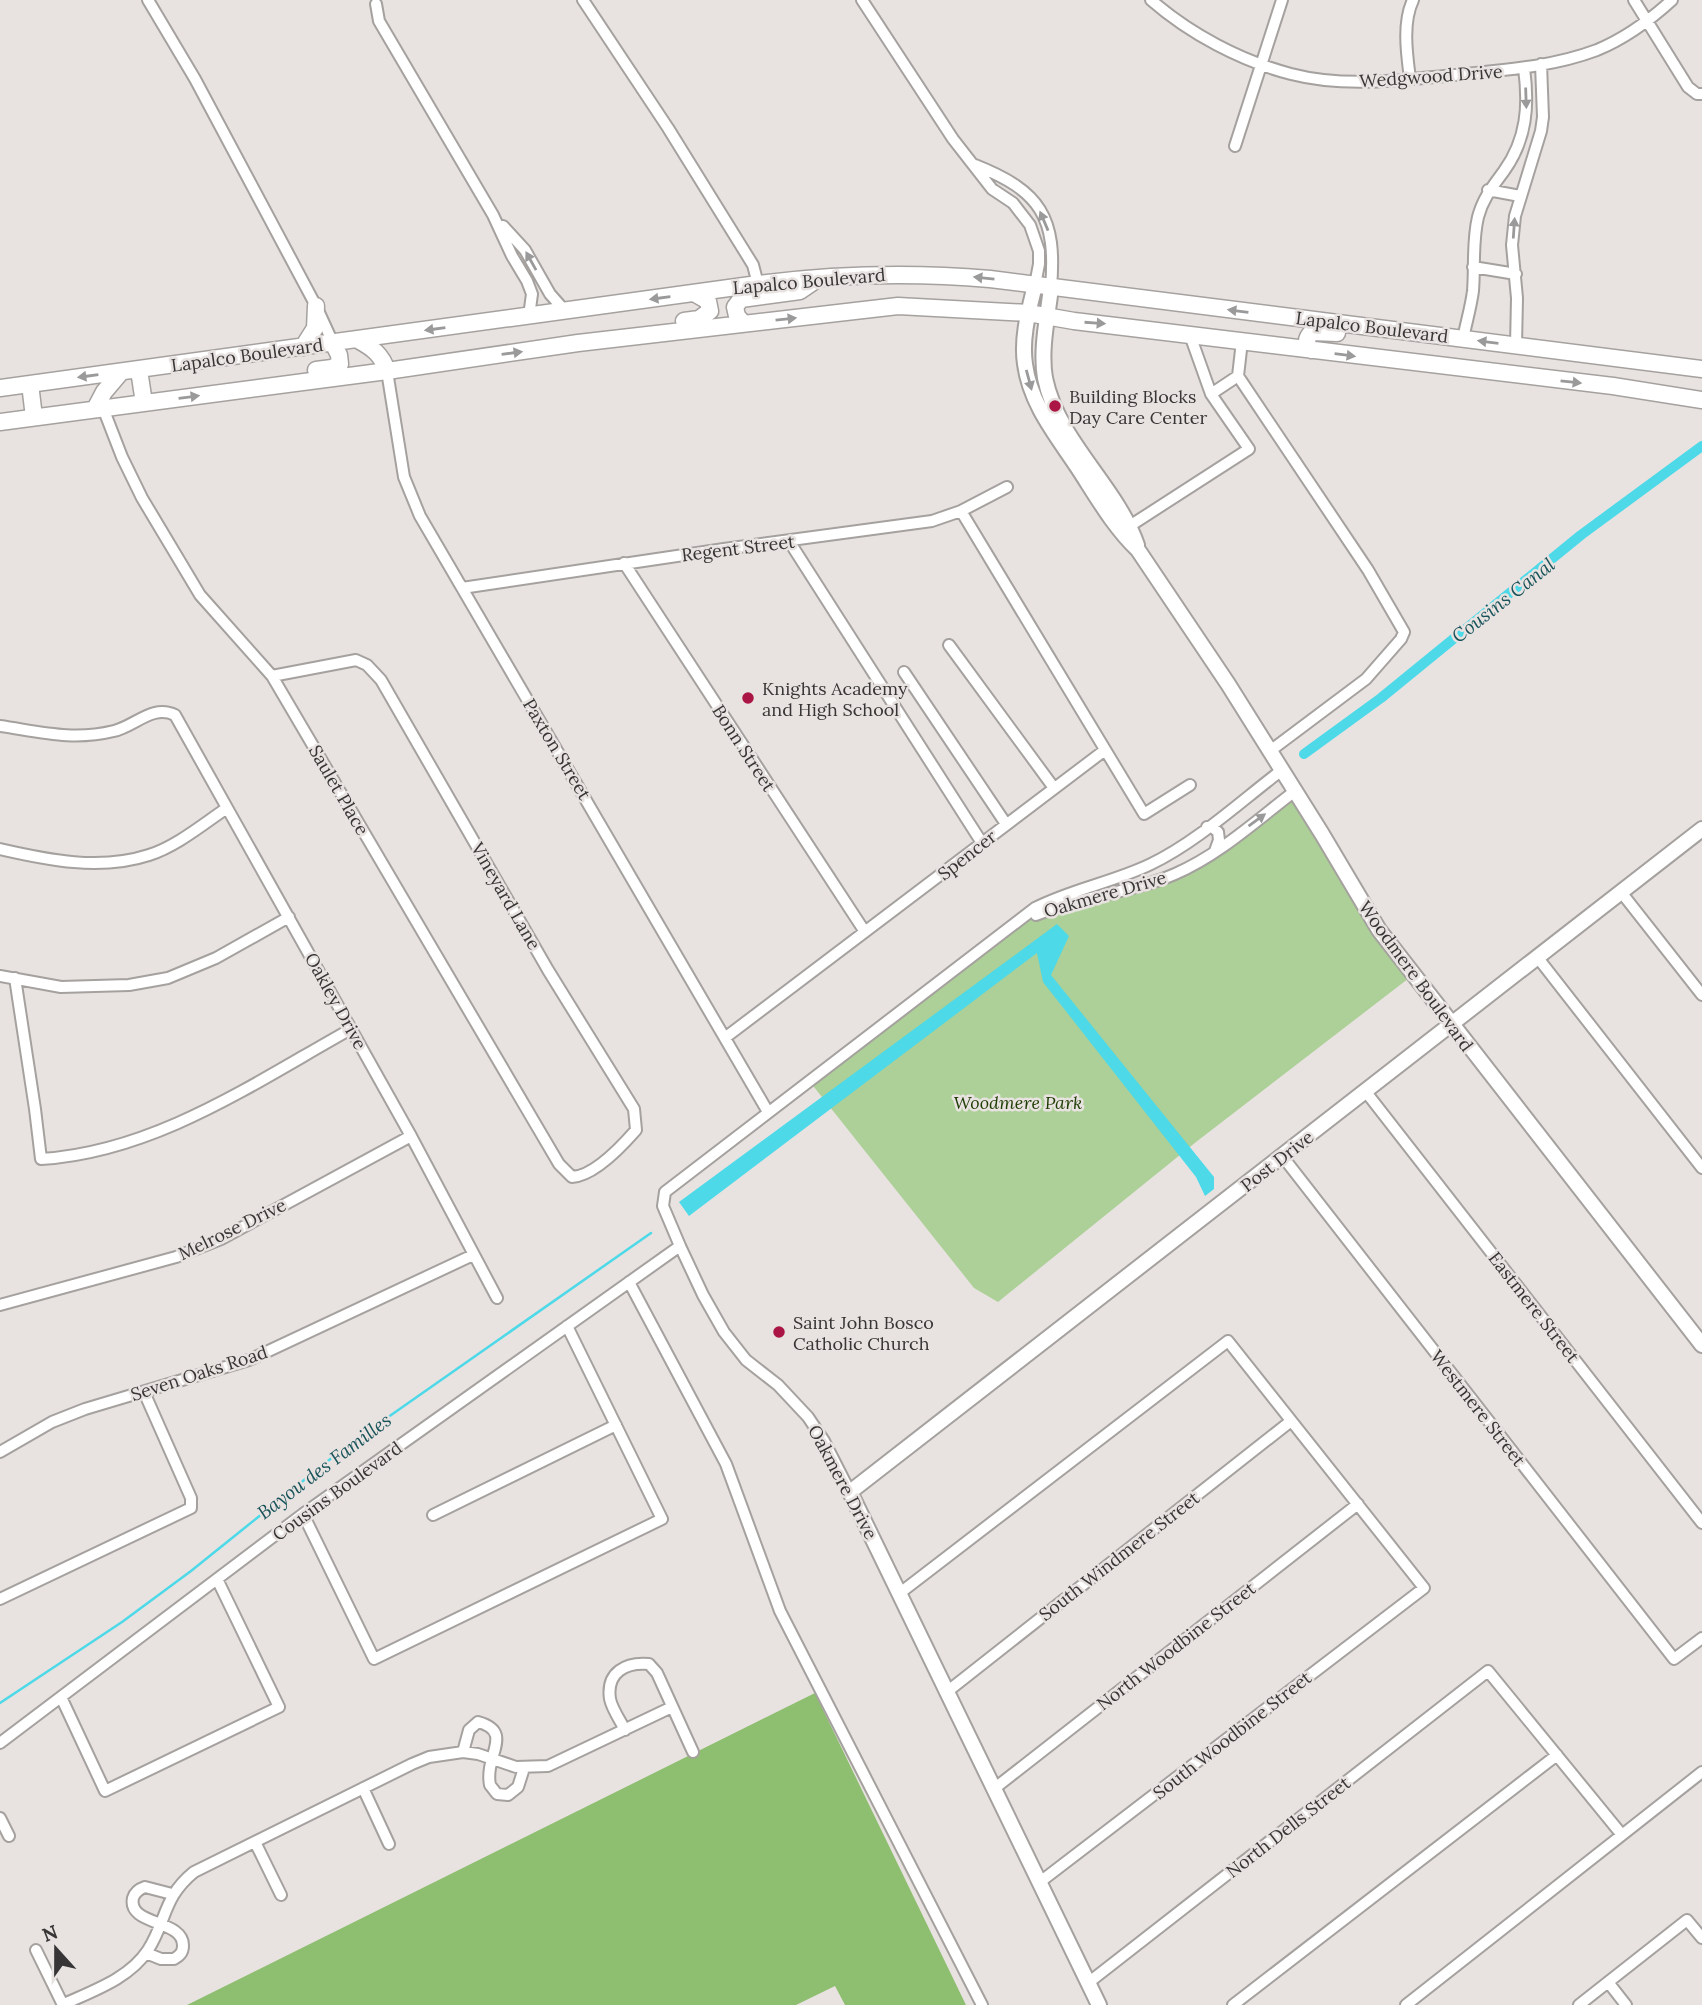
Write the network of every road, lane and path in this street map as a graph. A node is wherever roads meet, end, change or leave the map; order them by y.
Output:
1 (148, 0) edge
2 (583, 0) edge
3 (862, 0) edge
4 (1151, 0) edge
5 (1282, 0) edge
6 (1413, 0) edge
7 (1634, 0) edge
8 (1672, 0) edge
9 (374, 1) edge
10 (1648, 21) junction
11 (1541, 64) junction
12 (1260, 65) junction
13 (1524, 68) junction
14 (1410, 79) junction
15 (1702, 94) edge
16 (1521, 137) junction
17 (1539, 140) junction
18 (1235, 146) dead end
19 (975, 166) junction
20 (1488, 190) junction
21 (1520, 196) junction
22 (493, 215) junction
23 (1473, 267) junction
24 (1516, 274) junction
25 (821, 277) junction
26 (758, 284) junction
27 (1043, 286) junction
28 (694, 293) junction
29 (316, 306) junction
30 (565, 311) junction
31 (1028, 313) junction
32 (1048, 315) junction
33 (529, 316) junction
34 (1283, 316) junction
35 (743, 323) junction
36 (1156, 330) junction
37 (1412, 332) junction
38 (1190, 335) junction
39 (639, 336) junction
40 (1463, 339) junction
41 (358, 340) junction
42 (1242, 341) junction
43 (332, 343) junction
44 (1516, 345) junction
45 (303, 347) junction
46 (1311, 350) junction
47 (1674, 365) junction
48 (1702, 369) edge
49 (139, 370) junction
50 (387, 371) junction
51 (121, 372) junction
52 (1238, 376) junction
53 (30, 384) junction
54 (275, 386) junction
55 (1613, 386) junction
56 (0, 388) edge
57 (1702, 392) edge
58 (1211, 394) junction
59 (1664, 395) junction
60 (1702, 400) edge
61 (144, 403) junction
62 (99, 409) junction
63 (34, 417) junction
64 (0, 422) edge
65 (1007, 487) dead end
66 (961, 511) junction
67 (1125, 529) junction
68 (789, 541) junction
69 (624, 563) junction
70 (462, 588) junction
71 (949, 645) dead end
72 (904, 672) dead end
73 (272, 676) junction
74 (0, 726) edge
75 (1105, 750) junction
76 (1269, 751) junction
77 (1282, 769) junction
78 (1190, 785) dead end
79 (1054, 788) junction
80 (1295, 792) junction
81 (227, 808) junction
82 (1006, 824) junction
83 (1207, 827) junction
84 (1702, 829) edge
85 (982, 843) junction
86 (0, 849) edge
87 (1214, 851) junction
88 (1621, 892) junction
89 (289, 917) junction
90 (1017, 923) junction
91 (865, 932) junction
92 (1538, 958) junction
93 (0, 976) edge
94 (15, 978) junction
95 (1702, 995) edge
96 (1451, 1025) junction
97 (352, 1029) junction
98 (726, 1037) junction
99 (1366, 1092) junction
100 (768, 1112) junction
101 (411, 1136) junction
102 (1283, 1157) junction
103 (1702, 1168) edge
104 (572, 1177) joint
105 (680, 1246) junction
106 (473, 1255) junction
107 (629, 1282) junction
108 (497, 1298) dead end
109 (0, 1305) edge
110 (567, 1326) junction
111 (1702, 1345) edge
112 (144, 1392) junction
113 (1291, 1421) junction
114 (616, 1425) junction
115 (0, 1452) edge
116 (850, 1492) junction
117 (1357, 1504) junction
118 (303, 1514) junction
119 (433, 1515) dead end
120 (1702, 1523) edge
121 (217, 1578) junction
122 (900, 1593) junction
123 (0, 1599) edge
124 (1702, 1638) edge
125 (948, 1691) junction
126 (61, 1698) junction
127 (672, 1707) junction
128 (625, 1730) junction
129 (0, 1743) edge
130 (463, 1752) junction
131 (693, 1752) dead end
132 (1557, 1755) junction
133 (492, 1759) junction
134 (524, 1768) junction
135 (1702, 1772) edge
136 (363, 1788) junction
137 (995, 1788) junction
138 (0, 1818) edge
139 (1622, 1835) junction
140 (9, 1836) dead end
141 (255, 1842) junction
142 (389, 1844) dead end
143 (1040, 1882) junction
144 (172, 1894) junction
145 (281, 1895) dead end
146 (159, 1924) junction
147 (1702, 1938) edge
148 (36, 1950) dead end
149 (146, 1953) junction
150 (1608, 1982) junction
151 (1088, 1983) junction
152 (63, 2005) edge
153 (982, 2005) edge
154 (1100, 2005) edge
155 (1233, 2005) edge
156 (1406, 2005) edge
157 (1579, 2005) edge
158 (1626, 2005) edge

1 - 29 street
2 - 26 street
3 - 19 street
4 - 12 street, Wedgwood Drive
5 - 12 street
6 - 14 street
7 - 10 street
8 - 10 street, Wedgwood Drive
9 - 22 street
10 - 11 street, Wedgwood Drive
10 - 15 street
11 - 13 street, Wedgwood Drive
11 - 17 street
12 - 14 street, Wedgwood Drive
12 - 18 street
13 - 14 street, Wedgwood Drive
13 -> 16 street
16 - 17 street
16 - 20 street
17 - 21 street
19 - 27 street
27 -> 19 street
20 - 21 street
20 - 23 street
24 -> 21 street
30 -> 22 street
22 - 33 street
23 - 24 street
23 - 40 street
24 - 44 street
25 - 26 main road, Lapalco Boulevard
27 -> 25 main road, Lapalco Boulevard
25 - 35 main road
26 - 28 main road, Lapalco Boulevard
27 - 31 street, Woodmere Boulevard
27 - 32 street, Woodmere Boulevard
34 -> 27 main road, Lapalco Boulevard
28 -> 30 main road, Lapalco Boulevard
28 - 39 main road
29 - 43 street
29 - 45 main road
30 - 33 main road, Lapalco Boulevard
31 - 32 main road, Lapalco Boulevard
35 -> 31 main road, Lapalco Boulevard
31 -> 67 street, Woodmere Boulevard
32 -> 36 main road, Lapalco Boulevard
32 - 67 street, Woodmere Boulevard
33 -> 41 main road, Lapalco Boulevard
34 - 36 main road
34 - 37 main road, Lapalco Boulevard
35 - 39 main road, Lapalco Boulevard
36 - 38 main road, Lapalco Boulevard
37 - 40 main road, Lapalco Boulevard
37 - 46 main road
38 - 42 main road, Lapalco Boulevard
38 - 58 street
50 -> 39 main road, Lapalco Boulevard
44 -> 40 main road, Lapalco Boulevard
41 - 43 main road, Lapalco Boulevard
41 - 50 main road
42 - 46 main road, Lapalco Boulevard
42 - 52 street
43 - 45 main road, Lapalco Boulevard
43 - 54 main road
44 - 47 main road, Lapalco Boulevard
45 - 49 main road, Lapalco Boulevard
46 -> 55 main road, Lapalco Boulevard
47 - 48 main road, Lapalco Boulevard
47 - 55 main road
49 - 51 main road, Lapalco Boulevard
49 - 61 main road
50 - 54 main road, Lapalco Boulevard
50 - 70 street, Paxton Street
51 -> 53 main road, Lapalco Boulevard
51 - 62 main road
52 - 58 street
52 - 76 street
53 - 56 main road, Lapalco Boulevard
53 - 63 main road
61 -> 54 main road, Lapalco Boulevard
55 - 59 main road, Lapalco Boulevard
57 - 59 main road
58 - 67 street
59 - 60 main road, Lapalco Boulevard
61 - 62 main road, Lapalco Boulevard
62 - 63 main road, Lapalco Boulevard
62 - 73 street, Saulet Place
63 - 64 main road, Lapalco Boulevard
65 - 66 street, Regent Street
66 - 68 street, Regent Street
66 - 75 street
67 - 76 street, Woodmere Boulevard
68 - 69 street, Regent Street
68 - 85 street
69 - 70 street, Regent Street
69 - 91 street, Bonn Street
70 - 98 street, Paxton Street
71 - 79 street
72 - 82 street
73 - 104 street, Saulet Place
73 - 104 street, Vineyard Lane
74 - 81 street, Oakley Drive
75 - 78 street
75 - 79 street, Spencer
76 - 77 street, Woodmere Boulevard
77 - 80 street, Woodmere Boulevard
77 - 83 street, Oakmere Drive
79 - 82 street, Spencer
87 -> 80 street, Oakmere Drive
80 - 96 street, Woodmere Boulevard
81 - 86 street
81 - 89 street, Oakley Drive
82 - 85 street, Spencer
83 - 87 street
83 - 90 street, Oakmere Drive
84 - 88 street, Post Drive
85 - 91 street, Spencer
87 - 90 street, Oakmere Drive
88 - 92 street, Post Drive
88 - 95 street
89 - 94 street
89 - 97 street, Oakley Drive
90 - 100 street, Oakmere Drive
91 - 98 street, Spencer
92 - 96 street, Post Drive
92 - 103 street
93 - 94 street
94 - 97 street
96 - 99 street, Post Drive
96 - 111 street, Woodmere Boulevard
97 - 101 street, Oakley Drive
98 - 100 street, Paxton Street
99 - 102 street, Post Drive
99 - 120 street, Eastmere Street
100 - 105 street, Oakmere Drive
101 - 106 street, Oakley Drive
101 - 109 street, Melrose Drive
102 - 116 street, Post Drive
102 - 124 street, Westmere Street
105 - 107 street, Cousins Boulevard
105 - 116 street, Oakmere Drive
106 - 108 street, Oakley Drive
106 - 112 street, Seven Oaks Road
107 - 110 street, Cousins Boulevard
107 - 153 street
110 - 114 street
110 - 118 street, Cousins Boulevard
112 - 115 street, Seven Oaks Road
112 - 123 street
113 - 117 street
113 - 122 street
113 - 125 street, South Windmere Street
114 - 118 street
114 - 119 street
116 - 122 street, Oakmere Drive
117 - 137 street, North Woodbine Street
117 - 143 street, South Woodbine Street
118 - 121 street, Cousins Boulevard
121 - 126 street, Cousins Boulevard
121 - 126 street
122 - 125 street, Oakmere Drive
125 - 137 street, Oakmere Drive
126 - 129 street, Cousins Boulevard
127 - 128 street
127 - 128 street
127 - 131 street
128 - 134 street
130 - 133 street
130 - 133 street
130 - 136 street
132 - 139 street
132 - 151 street, North Dells Street
132 - 155 street
133 - 134 street
133 - 134 street
135 - 139 street
136 - 141 street
136 - 142 street
137 - 143 street, Oakmere Drive
138 - 140 street
139 - 156 street
141 - 144 street
141 - 145 street
143 - 151 street, Oakmere Drive
144 - 146 street
144 - 146 street
146 - 149 street
146 - 149 street
147 - 150 street
148 - 152 street
149 - 152 street
150 - 157 street
150 - 158 street
151 - 154 street, Oakmere Drive

